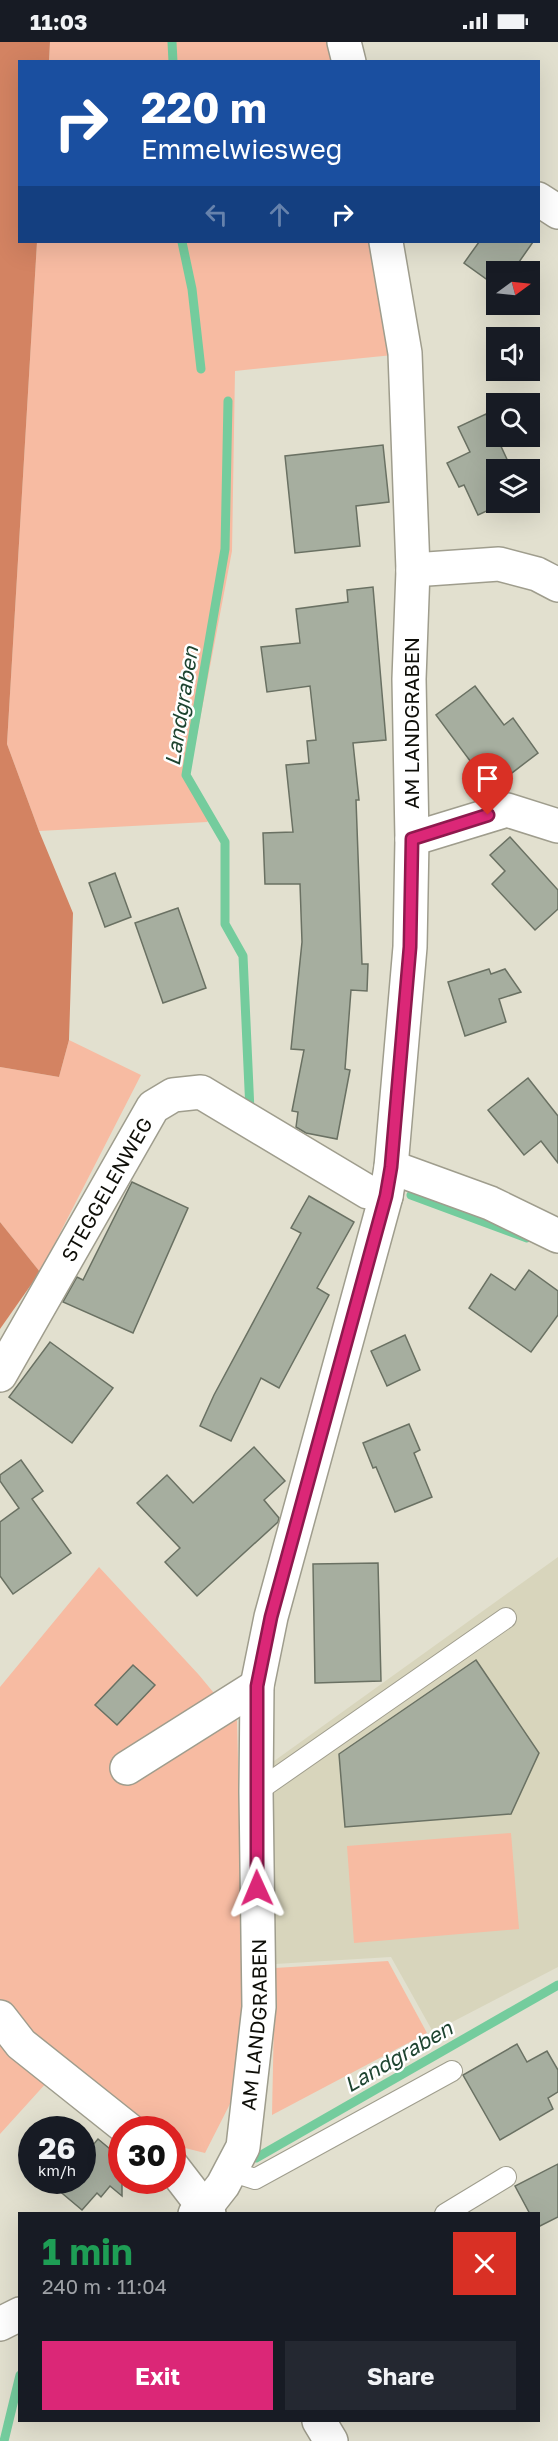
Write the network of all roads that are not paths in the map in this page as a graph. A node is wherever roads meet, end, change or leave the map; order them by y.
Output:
1 (344, 42) edge
2 (348, 60) edge
3 (540, 200) edge
4 (558, 212) edge
5 (386, 243) edge
6 (413, 570) junction
7 (558, 585) edge
8 (558, 826) edge
9 (412, 839) junction
10 (388, 1181) junction
11 (558, 1236) edge
12 (0, 1375) edge
13 (507, 1618) dead end
14 (257, 1686) junction
15 (127, 1768) dead end
16 (256, 1792) junction
17 (0, 2017) edge
18 (452, 2071) dead end
19 (111, 2116) edge
20 (230, 2171) junction
21 (506, 2177) dead end
22 (186, 2187) edge
23 (203, 2212) edge
24 (448, 2212) edge
25 (18, 2314) edge
26 (0, 2324) edge
27 (320, 2422) edge
28 (330, 2441) edge

1 - 2 street
3 - 4 street
5 - 6 street, AM LANDGRABEN
6 - 7 street
6 - 9 street, AM LANDGRABEN
8 - 9 street
9 - 10 street, AM LANDGRABEN
10 - 11 street, STEGGELENWEG
10 - 12 street, STEGGELENWEG
10 - 14 street, AM LANDGRABEN
13 - 16 lane
14 - 15 street
14 - 16 street, AM LANDGRABEN
16 - 20 street, AM LANDGRABEN
17 - 19 street
18 - 20 lane
20 - 23 street, AM LANDGRABEN
21 - 24 lane
22 - 23 street, AM LANDGRABEN
25 - 26 street
27 - 28 street

